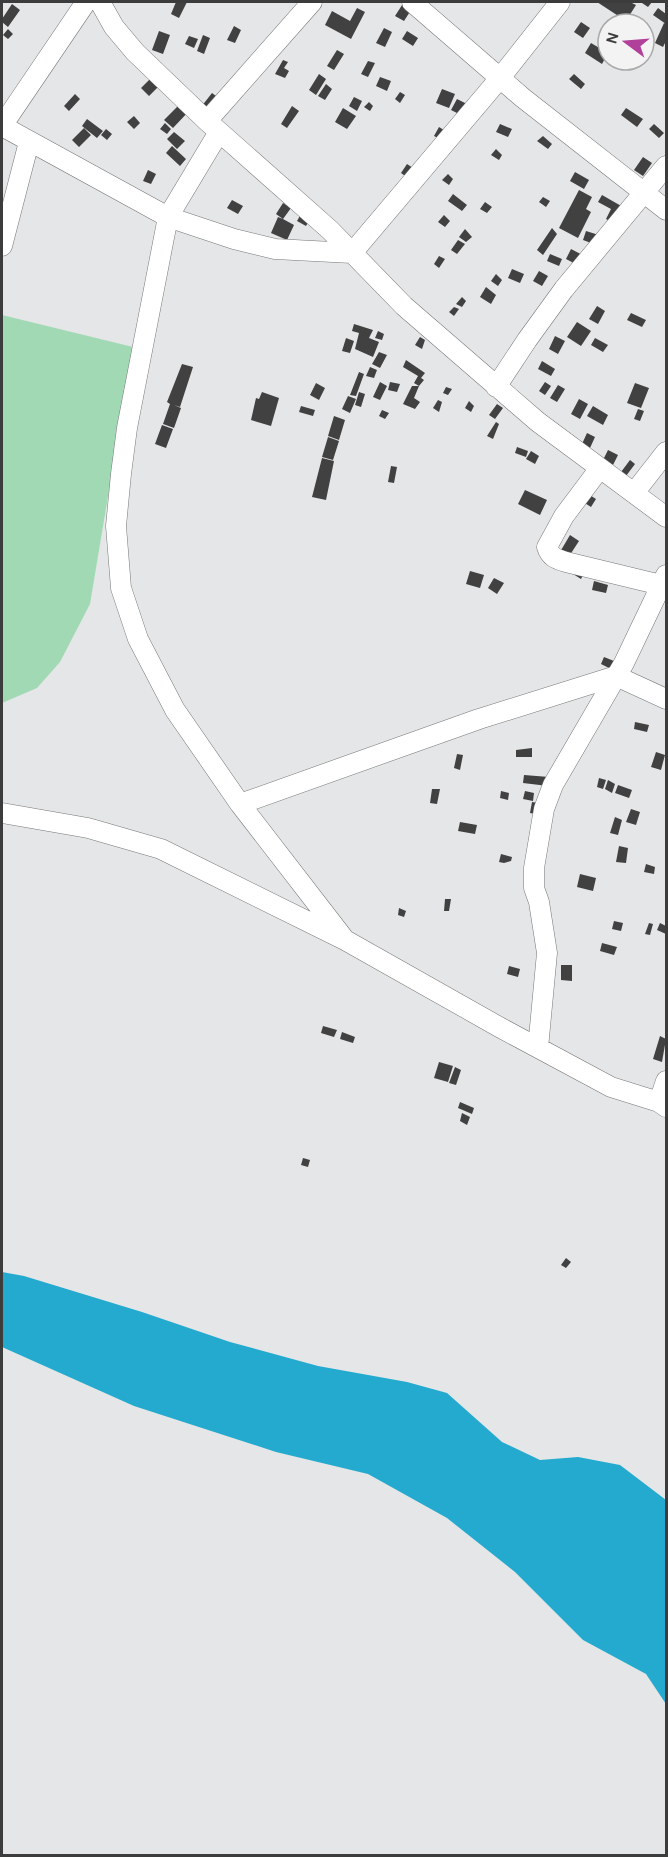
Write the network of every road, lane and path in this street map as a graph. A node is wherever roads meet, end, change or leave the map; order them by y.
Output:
1 (86, 2) edge
2 (100, 2) edge
3 (312, 2) edge
4 (412, 2) edge
5 (560, 2) edge
6 (500, 78) junction
7 (2, 126) edge
8 (213, 126) junction
9 (29, 142) junction
10 (666, 166) edge
11 (644, 193) junction
12 (666, 210) edge
13 (168, 217) junction
14 (2, 246) edge
15 (352, 253) junction
16 (496, 387) junction
17 (666, 452) edge
18 (600, 468) junction
19 (634, 493) junction
20 (666, 517) edge
21 (664, 580) edge
22 (616, 676) junction
23 (666, 699) edge
24 (240, 804) junction
25 (2, 813) edge
26 (345, 940) junction
27 (538, 1048) junction
28 (666, 1081) edge
29 (663, 1105) edge

1 - 7 street
2 - 8 street
3 - 8 street
4 - 6 street
5 - 6 street
6 - 11 street
6 - 15 street
7 - 9 street
8 - 13 street
8 - 15 street
9 - 13 street
9 - 14 street
10 - 11 street
11 - 12 street
11 - 16 street
13 - 15 street
13 - 24 street
15 - 16 street
16 - 18 street
17 - 19 street
18 - 19 street
18 - 21 street
19 - 20 street
21 - 22 street
22 - 23 street
22 - 24 street
22 - 27 street
24 - 26 street
25 - 26 street
26 - 27 street
27 - 29 street
28 - 29 street

